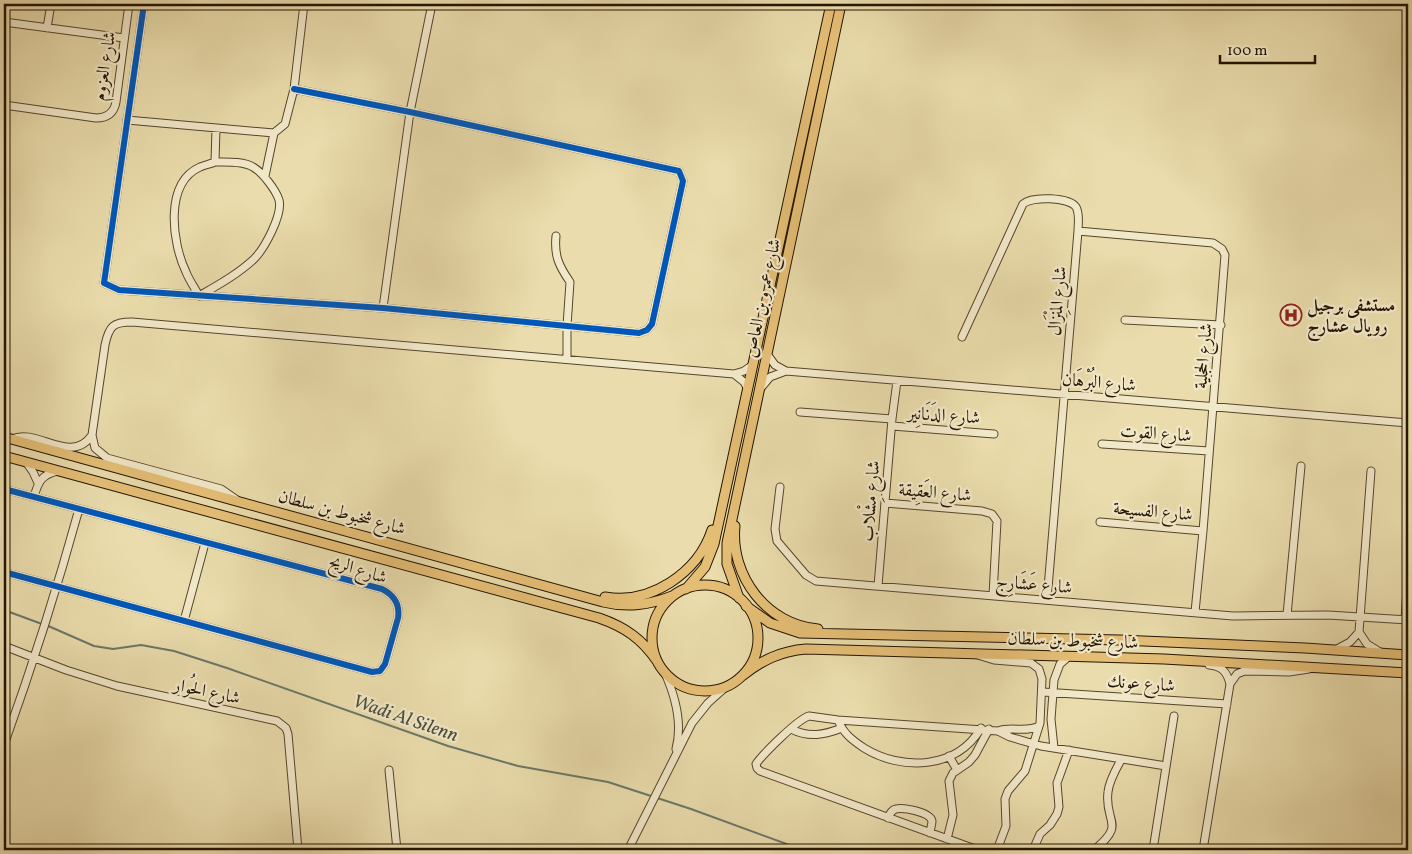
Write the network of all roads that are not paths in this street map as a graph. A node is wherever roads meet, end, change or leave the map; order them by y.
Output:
1 (51, 4) edge
2 (129, 4) edge
3 (144, 4) edge
4 (304, 4) edge
5 (432, 4) edge
6 (841, 4) edge
7 (830, 7) edge
8 (4, 22) edge
9 (47, 28) junction
10 (124, 38) junction
11 (294, 89) junction
12 (4, 105) edge
13 (410, 112) junction
14 (128, 120) junction
15 (216, 128) junction
16 (274, 133) junction
17 (215, 162) junction
18 (265, 176) junction
19 (1078, 231) junction
20 (556, 236) dead end
21 (199, 296) junction
22 (383, 308) junction
23 (1125, 320) dead end
24 (1221, 325) junction
25 (567, 326) junction
26 (962, 337) dead end
27 (768, 354) junction
28 (567, 359) junction
29 (753, 365) junction
30 (786, 371) junction
31 (734, 374) junction
32 (897, 381) junction
33 (748, 389) junction
34 (759, 390) junction
35 (1064, 394) junction
36 (1213, 408) junction
37 (800, 412) dead end
38 (892, 423) junction
39 (1408, 423) edge
40 (994, 434) dead end
41 (92, 435) junction
42 (8, 438) edge
43 (1102, 444) dead end
44 (1209, 451) junction
45 (4, 456) edge
46 (26, 462) junction
47 (731, 463) junction
48 (742, 465) junction
49 (1301, 466) dead end
50 (58, 471) junction
51 (1371, 471) dead end
52 (38, 483) junction
53 (780, 487) dead end
54 (4, 490) edge
55 (34, 497) junction
56 (237, 500) junction
57 (885, 503) junction
58 (79, 509) junction
59 (1100, 522) dead end
60 (1203, 531) junction
61 (205, 542) junction
62 (4, 572) edge
63 (1408, 574) edge
64 (528, 580) junction
65 (878, 586) junction
66 (58, 587) junction
67 (686, 589) junction
68 (993, 595) junction
69 (672, 596) junction
70 (739, 598) junction
71 (1047, 600) junction
72 (746, 606) junction
73 (1194, 612) junction
74 (1287, 615) junction
75 (1360, 617) junction
76 (1406, 619) edge
77 (184, 621) junction
78 (1359, 632) junction
79 (918, 636) junction
80 (4, 646) edge
81 (1335, 650) junction
82 (1385, 653) junction
83 (976, 654) junction
84 (1408, 654) edge
85 (1068, 657) junction
86 (35, 658) junction
87 (1164, 659) junction
88 (658, 661) junction
89 (1317, 667) junction
90 (664, 671) junction
91 (1408, 674) edge
92 (742, 676) junction
93 (1230, 684) junction
94 (727, 686) junction
95 (1043, 692) junction
96 (1054, 693) junction
97 (1226, 704) junction
98 (1174, 716) dead end
99 (838, 720) junction
100 (1051, 724) junction
101 (1039, 725) junction
102 (842, 728) junction
103 (791, 729) junction
104 (985, 729) junction
105 (998, 731) junction
106 (1034, 744) junction
107 (4, 745) edge
108 (1054, 748) junction
109 (1069, 750) junction
110 (949, 756) junction
111 (673, 759) junction
112 (1121, 760) junction
113 (1166, 766) junction
114 (389, 770) dead end
115 (957, 770) junction
116 (888, 818) junction
117 (930, 833) junction
118 (947, 839) junction
119 (298, 850) edge
120 (398, 850) edge
121 (628, 850) edge
122 (978, 850) edge
123 (997, 850) edge
124 (1032, 850) edge
125 (1094, 850) edge
126 (1153, 850) edge
127 (1203, 850) edge

1 - 9 street
2 - 10 street, شارع العزوم
3 - 14 street
4 - 11 street
5 - 13 street
6 - 27 main road, شارع عمرو بن العاص
7 - 29 main road, شارع عمرو بن العاص
8 - 9 street
9 - 10 street
10 - 12 street, شارع العزوم
11 - 13 street
11 - 16 street
13 - 22 street
13 - 25 street
14 - 15 street
14 - 21 street
15 - 16 street
15 - 17 street
16 - 18 street
17 - 18 street
17 - 21 street
18 - 21 street
19 - 24 street, شارع الحجلية
19 - 26 street, شارع المِنْزَال
19 - 35 street, شارع المِنْزَال
20 - 25 street
21 - 22 street
22 - 25 street
23 - 24 street
24 - 36 street, شارع الحجلية
25 - 28 street
27 - 30 street
27 - 34 main road, شارع عمرو بن العاص
28 - 31 street
28 - 41 street
29 - 31 street
29 - 33 main road, شارع عمرو بن العاص
30 - 32 street, شارع البُرْهَان
30 - 34 street
31 - 33 street
32 - 35 street, شارع البُرْهَان
32 - 38 street, شارع مِشْلاب
33 - 47 main road, شارع عمرو بن العاص
34 - 48 main road, شارع عمرو بن العاص
35 - 36 street, شارع البُرْهَان
35 - 71 street, شارع المِنْزَال
36 - 39 street, شارع البُرْهَان
36 - 44 street, شارع الحجلية
37 - 38 street
38 - 40 street, شارع الدَنَانِير
38 - 57 street, شارع مِشْلاب
41 - 42 street
41 - 56 street
42 - 56 main road, شارع شخبوط بن سلطان
43 - 44 street, شارع القوت
44 - 60 street, شارع الحجلية
45 - 46 main road, شارع شخبوط بن سلطان
46 - 50 main road, شارع شخبوط بن سلطان
46 - 52 street
47 - 64 main road
47 - 67 main road, شارع عمرو بن العاص
48 - 70 main road, شارع عمرو بن العاص
48 - 79 main road
49 - 74 street
50 - 52 street
50 - 88 main road, شارع شخبوط بن سلطان
51 - 75 street
52 - 55 street
53 - 65 street, شارع عَشَارِج
54 - 55 street, شارع الريح
55 - 58 street, شارع الريح
56 - 64 main road, شارع شخبوط بن سلطان
57 - 65 street, شارع مِشْلاب
57 - 68 street, شارع العَقِيقة
58 - 61 street, شارع الريح
58 - 66 street
59 - 60 street, شارع الفسيحة
60 - 73 street, شارع الحجلية
61 - 77 street
61 - 77 street, شارع الريح
62 - 66 street, شارع الريح
63 - 76 street
64 - 69 main road, شارع شخبوط بن سلطان
65 - 68 street, شارع عَشَارِج
66 - 77 street, شارع الريح
66 - 86 street
67 - 69 main road
67 - 70 main road
68 - 71 street, شارع عَشَارِج
69 - 88 main road
70 - 72 main road
71 - 73 street, شارع عَشَارِج
72 - 79 main road, شارع شخبوط بن سلطان
72 - 92 main road
73 - 74 street, شارع عَشَارِج
74 - 75 street, شارع عَشَارِج
75 - 76 street, شارع عَشَارِج
75 - 78 street
78 - 81 street
78 - 82 street
79 - 81 main road, شارع شخبوط بن سلطان
80 - 86 street, شارع الحُوار
81 - 82 main road, شارع شخبوط بن سلطان
82 - 84 main road, شارع شخبوط بن سلطان
83 - 85 main road, شارع شخبوط بن سلطان
83 - 92 main road, شارع شخبوط بن سلطان
83 - 95 street
85 - 87 main road, شارع شخبوط بن سلطان
85 - 96 street
86 - 107 street
86 - 119 street, شارع الحُوار
87 - 89 main road, شارع شخبوط بن سلطان
87 - 93 street
88 - 90 main road
89 - 91 main road, شارع شخبوط بن سلطان
89 - 93 street
90 - 94 main road
90 - 111 street
92 - 94 main road
93 - 97 street
94 - 111 street
95 - 96 street, شارع عونك
95 - 101 street
96 - 97 street, شارع عونك
96 - 100 street
97 - 127 street
98 - 113 street
99 - 102 street
99 - 103 street
99 - 104 street
100 - 101 street
100 - 108 street
101 - 105 street
101 - 106 street
102 - 103 street
102 - 110 street
103 - 116 street
104 - 105 street
104 - 110 street
104 - 115 street
105 - 106 street
106 - 108 street
106 - 123 street
108 - 109 street
109 - 112 street
109 - 124 street
110 - 115 street
111 - 121 street
112 - 113 street
112 - 125 street
113 - 126 street
114 - 120 street
115 - 118 street
116 - 117 street
116 - 117 street
117 - 118 street
118 - 122 street

